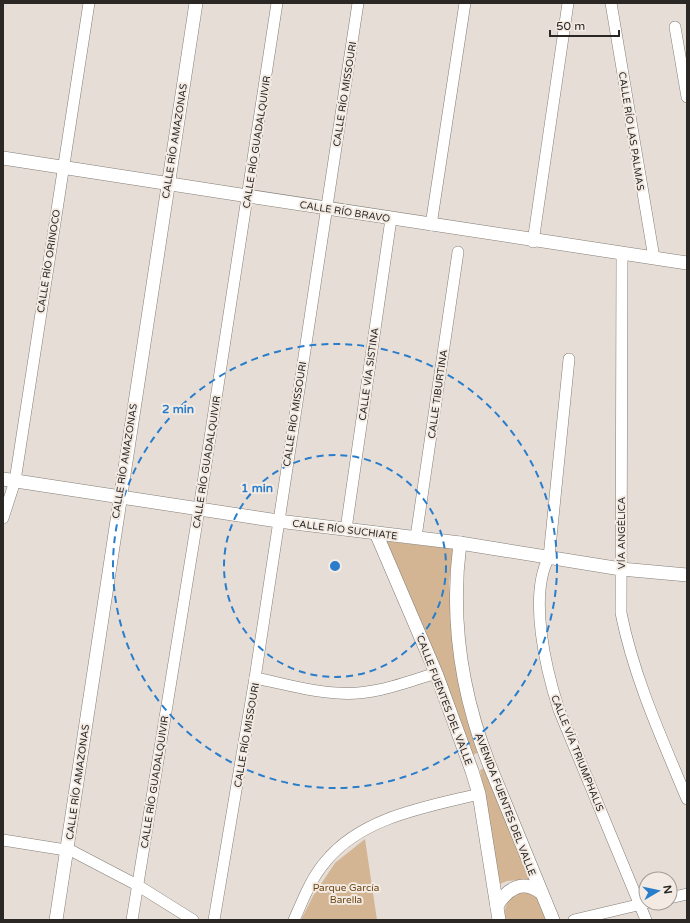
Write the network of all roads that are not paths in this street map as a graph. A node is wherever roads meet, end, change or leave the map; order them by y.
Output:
1 (89, 3) edge
2 (196, 3) edge
3 (277, 3) edge
4 (358, 3) edge
5 (465, 3) edge
6 (568, 3) edge
7 (611, 3) edge
8 (675, 27) dead end
9 (687, 97) edge
10 (3, 158) edge
11 (62, 167) junction
12 (167, 183) junction
13 (248, 196) junction
14 (328, 208) junction
15 (391, 219) junction
16 (431, 225) junction
17 (533, 242) junction
18 (458, 252) dead end
19 (622, 255) junction
20 (654, 258) junction
21 (687, 263) edge
22 (569, 359) dead end
23 (9, 480) edge
24 (119, 496) junction
25 (199, 509) junction
26 (3, 518) edge
27 (278, 521) junction
28 (346, 529) junction
29 (376, 533) junction
30 (416, 537) junction
31 (460, 543) junction
32 (549, 557) junction
33 (621, 569) junction
34 (687, 575) edge
35 (436, 673) junction
36 (255, 678) junction
37 (489, 764) junction
38 (472, 771) junction
39 (479, 794) junction
40 (687, 799) edge
41 (3, 840) edge
42 (67, 850) junction
43 (137, 885) junction
44 (540, 892) junction
45 (638, 892) edge
46 (638, 905) edge
47 (497, 906) junction
48 (56, 920) edge
49 (132, 920) edge
50 (193, 920) edge
51 (214, 920) edge
52 (294, 920) edge
53 (499, 920) edge
54 (553, 920) edge
55 (574, 920) edge

1 - 11 street, CALLE RÍO ORINOCO
2 - 12 street, CALLE RÍO AMAZONAS
3 - 13 street, CALLE RÍO GUADALQUIVIR
4 - 14 street, CALLE RÍO MISSOURI
5 - 16 street
6 - 17 street
7 - 20 street, CALLE RÍO LAS PALMAS
8 - 9 street
10 - 11 street, CALLE RÍO BRAVO
11 - 12 street, CALLE RÍO BRAVO
11 - 23 street, CALLE RÍO ORINOCO
12 - 13 street, CALLE RÍO BRAVO
12 - 24 street, CALLE RÍO AMAZONAS
13 - 14 street, CALLE RÍO BRAVO
13 - 25 street, CALLE RÍO GUADALQUIVIR
14 - 15 street, CALLE RÍO BRAVO
14 - 27 street, CALLE RÍO MISSOURI
15 - 16 street, CALLE RÍO BRAVO
15 - 28 street, CALLE VÍA SISTINA
16 - 17 street, CALLE RÍO BRAVO
17 - 19 street, CALLE RÍO BRAVO
18 - 30 street, CALLE TIBURTINA
19 - 20 street, CALLE RÍO BRAVO
19 - 33 street, VÍA ANGÉLICA
20 - 21 street, CALLE RÍO BRAVO
22 - 32 street, CALLE VÍA TRIUMPHALIS
23 - 24 street, CALLE RÍO SUCHIATE
23 - 26 street, CALLE RÍO ORINOCO
24 - 25 street, CALLE RÍO SUCHIATE
24 - 42 street, CALLE RÍO AMAZONAS
25 - 27 street, CALLE RÍO SUCHIATE
25 - 43 street, CALLE RÍO GUADALQUIVIR
27 - 28 street, CALLE RÍO SUCHIATE
27 - 36 street, CALLE RÍO MISSOURI
28 - 29 street, CALLE RÍO SUCHIATE
29 - 30 street, CALLE RÍO SUCHIATE
29 - 35 street, CALLE FUENTES DEL VALLE
30 - 31 street, CALLE RÍO SUCHIATE
31 - 32 street, CALLE RÍO SUCHIATE
31 - 37 street, AVENIDA FUENTES DEL VALLE
32 - 33 street, CALLE RÍO SUCHIATE
32 - 45 street, CALLE VÍA TRIUMPHALIS
33 - 34 street, CALLE RÍO SUCHIATE
33 - 40 street, VÍA ANGÉLICA
35 - 36 street
35 - 38 street, CALLE FUENTES DEL VALLE
36 - 51 street, CALLE RÍO MISSOURI
37 - 38 street
37 - 44 street, AVENIDA FUENTES DEL VALLE
38 - 39 street, CALLE FUENTES DEL VALLE
39 - 47 street, CALLE FUENTES DEL VALLE
39 - 52 street
41 - 42 street
42 - 43 street
42 - 48 street, CALLE RÍO AMAZONAS
43 - 49 street, CALLE RÍO GUADALQUIVIR
43 - 50 street
44 - 47 street
44 - 54 street, AVENIDA FUENTES DEL VALLE
46 - 55 street
47 - 53 street, CALLE FUENTES DEL VALLE

